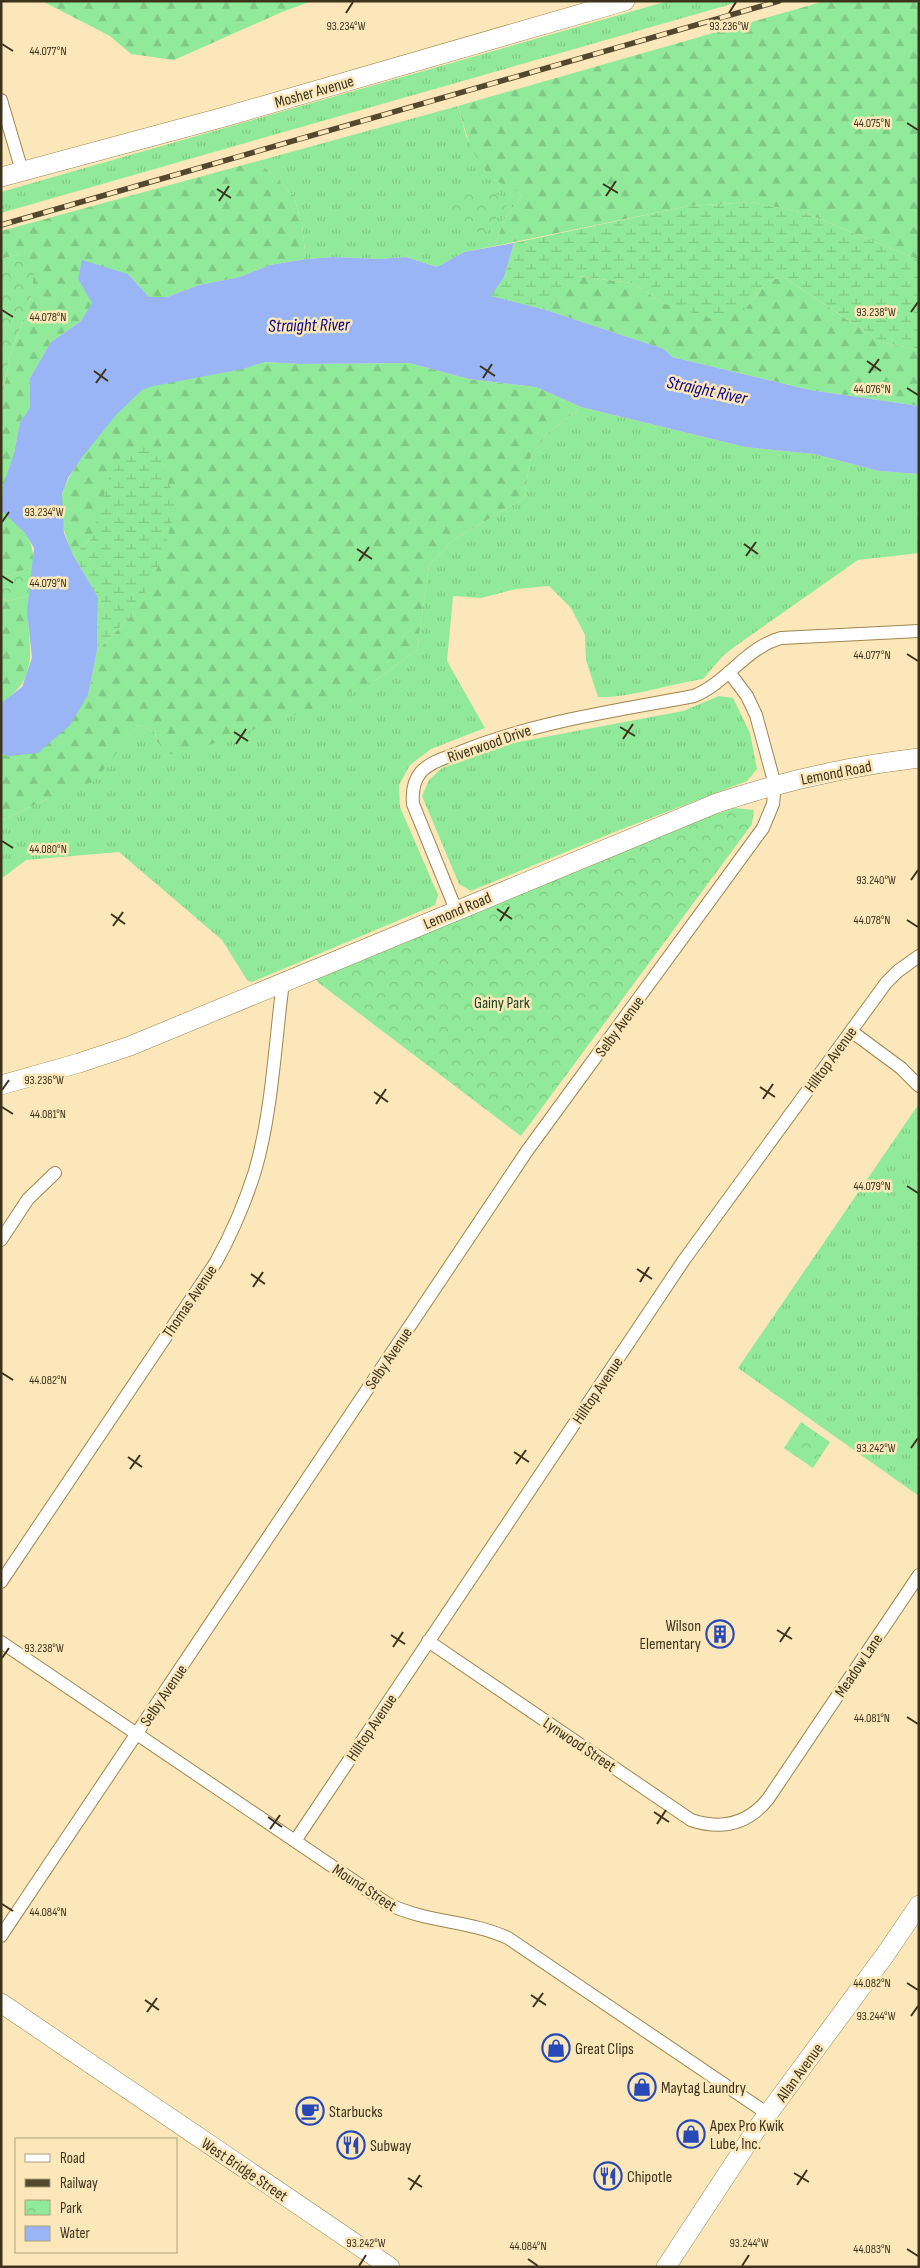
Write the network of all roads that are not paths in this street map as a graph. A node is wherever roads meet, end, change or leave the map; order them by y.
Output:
1 (625, 1) edge
2 (1, 100) edge
3 (22, 171) junction
4 (1, 177) edge
5 (919, 631) edge
6 (729, 672) junction
7 (919, 758) edge
8 (775, 785) junction
9 (456, 910) junction
10 (919, 956) edge
11 (283, 982) junction
12 (850, 1031) junction
13 (1, 1085) edge
14 (919, 1086) edge
15 (55, 1173) dead end
16 (1, 1240) edge
17 (919, 1575) edge
18 (1, 1582) edge
19 (428, 1641) junction
20 (1, 1642) edge
21 (137, 1734) junction
22 (738, 1822) joint
23 (295, 1841) junction
24 (919, 1905) edge
25 (1, 1936) edge
26 (1, 2003) edge
27 (768, 2114) junction
28 (390, 2267) edge
29 (666, 2267) edge

1 - 3 street, Mosher Avenue
2 - 3 street
3 - 4 street, Mosher Avenue
5 - 6 street, Riverwood Drive
6 - 8 street
6 - 9 street, Riverwood Drive
7 - 8 street, Lemond Road
8 - 9 street, Lemond Road
8 - 21 street, Selby Avenue
9 - 11 street, Lemond Road
10 - 12 street, Hilltop Avenue
11 - 13 street, Lemond Road
11 - 18 street, Thomas Avenue
12 - 14 street
12 - 19 street, Hilltop Avenue
15 - 16 street
17 - 22 street, Meadow Lane
19 - 22 street, Lynwood Street
19 - 23 street, Hilltop Avenue
20 - 21 street, Mound Street
21 - 23 street, Mound Street
21 - 25 street, Selby Avenue
23 - 27 street, Mound Street
24 - 27 street, Allan Avenue
26 - 28 street, West Bridge Street
27 - 29 street, Allan Avenue

